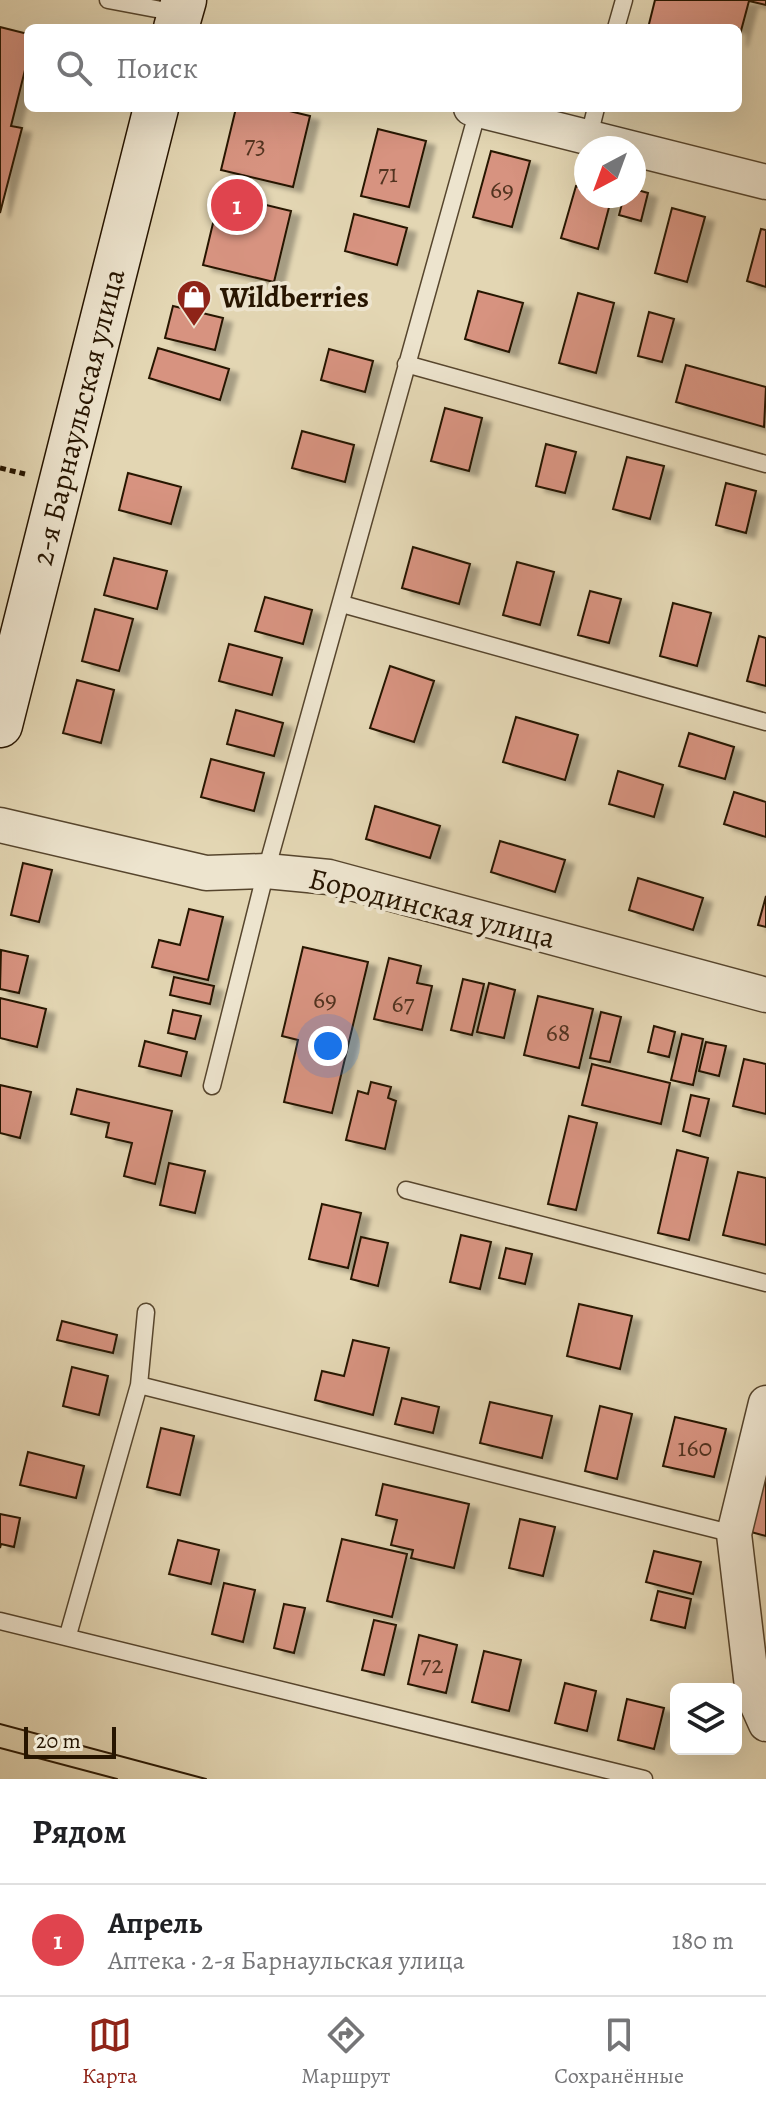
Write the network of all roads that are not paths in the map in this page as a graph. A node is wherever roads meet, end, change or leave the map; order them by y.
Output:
1 (108, 0) edge
2 (624, 0) edge
3 (180, 14) edge
4 (617, 24) edge
5 (155, 112) edge
6 (473, 112) edge
7 (501, 112) edge
8 (592, 122) edge
9 (766, 182) edge
10 (406, 364) junction
11 (766, 464) edge
12 (342, 604) junction
13 (766, 722) edge
14 (0, 725) edge
15 (0, 825) edge
16 (266, 871) junction
17 (766, 995) edge
18 (212, 1086) dead end
19 (406, 1190) dead end
20 (766, 1283) edge
21 (146, 1312) dead end
22 (139, 1385) junction
23 (766, 1403) edge
24 (734, 1534) junction
25 (0, 1621) edge
26 (68, 1635) junction
27 (766, 1724) edge
28 (644, 1779) edge

1 - 3 lane
2 - 4 lane
5 - 14 street, 2-я Барнаульская улица
6 - 10 lane
7 - 8 street
8 - 9 street
10 - 11 lane
10 - 12 lane
12 - 13 lane
12 - 16 lane
15 - 16 street, Бородинская улица
16 - 17 street, Бородинская улица
16 - 18 lane
19 - 20 lane
21 - 22 lane
22 - 24 lane
22 - 26 lane
23 - 24 street
24 - 27 street
25 - 26 lane
26 - 28 lane

